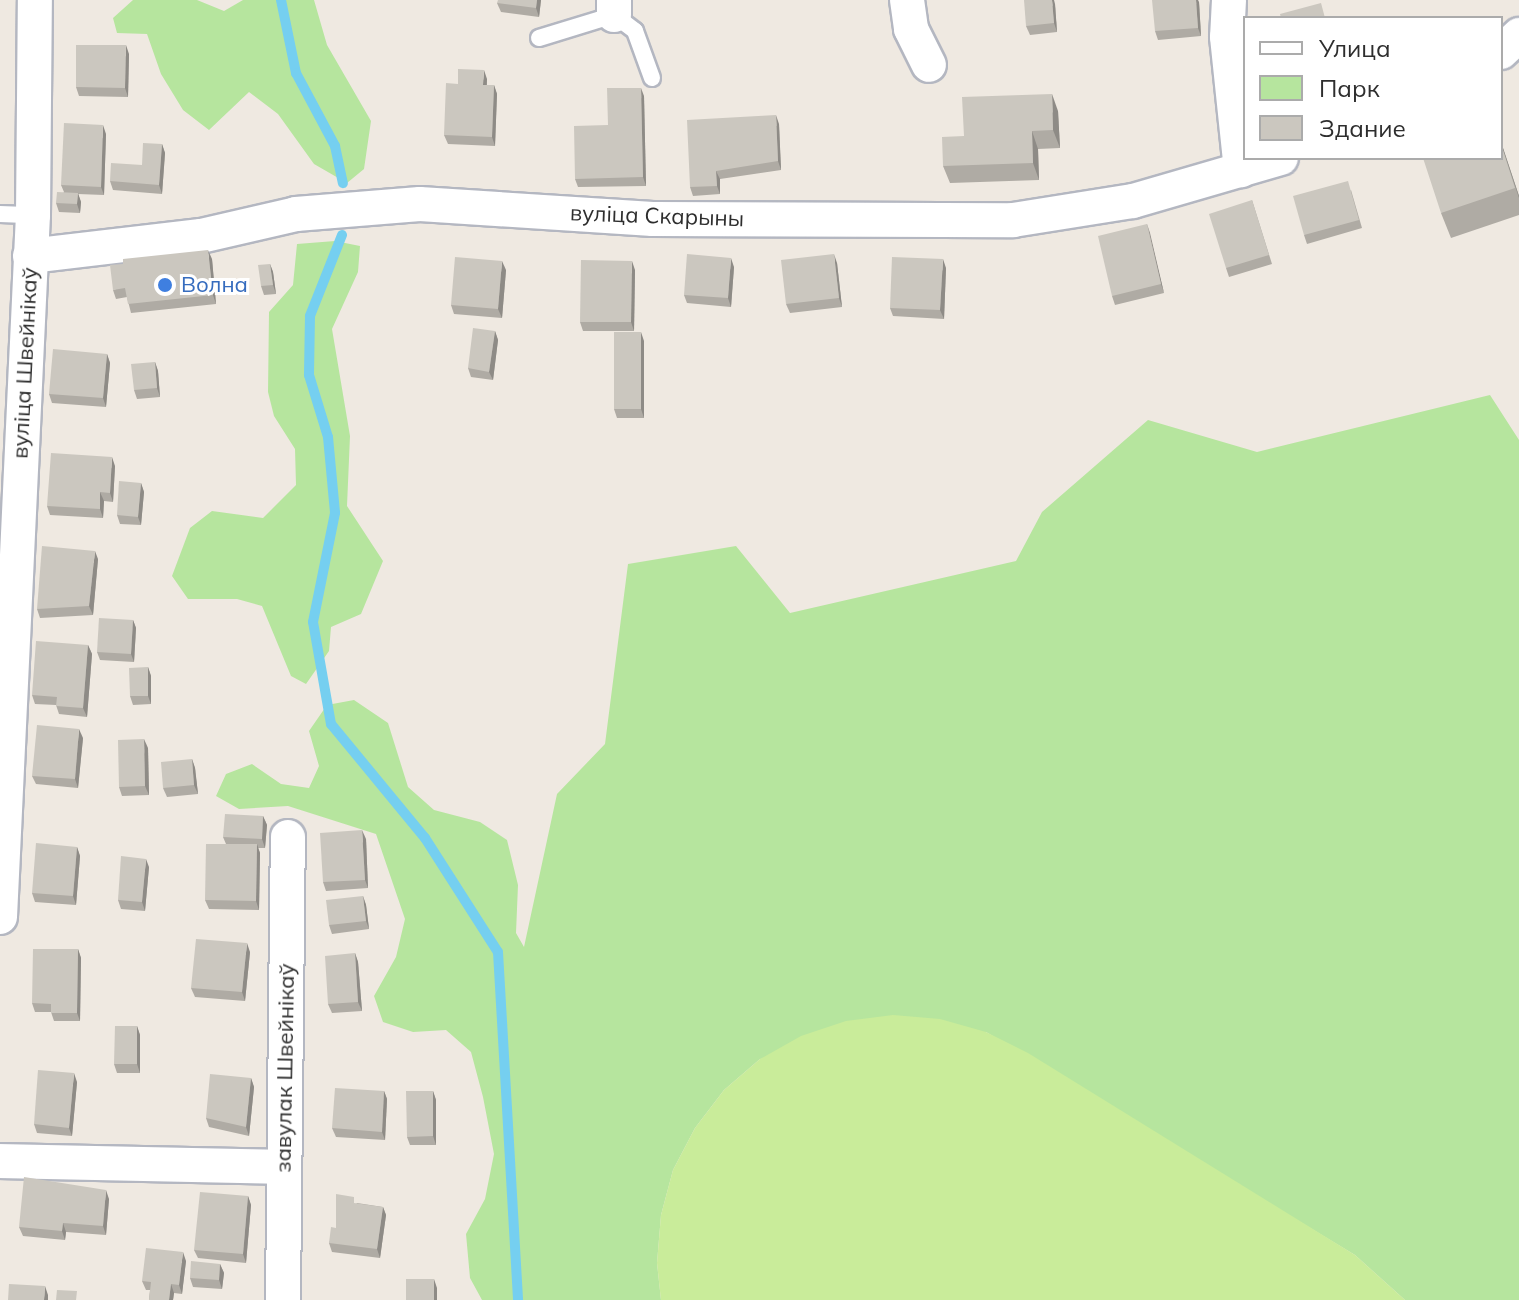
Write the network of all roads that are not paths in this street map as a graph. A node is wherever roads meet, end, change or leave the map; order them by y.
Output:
1 (35, 0) edge
2 (907, 0) edge
3 (1229, 0) edge
4 (614, 7) edge
5 (1519, 35) edge
6 (539, 38) dead end
7 (1503, 50) edge
8 (929, 65) dead end
9 (652, 78) dead end
10 (1274, 160) edge
11 (1241, 170) junction
12 (17, 215) edge
13 (30, 256) junction
14 (288, 837) dead end
15 (0, 917) edge
16 (0, 1161) edge
17 (284, 1167) junction
18 (283, 1300) edge

1 - 12 street, вуліца Швейнікаў
2 - 8 street
3 - 11 street
4 - 6 lane
4 - 9 lane
5 - 7 street
10 - 11 street, вуліца Скарыны
11 - 13 street, вуліца Скарыны
12 - 13 street, вуліца Швейнікаў
13 - 15 street, вуліца Швейнікаў
14 - 17 street, завулак Швейнікаў
16 - 17 street
17 - 18 street, завулак Швейнікаў

